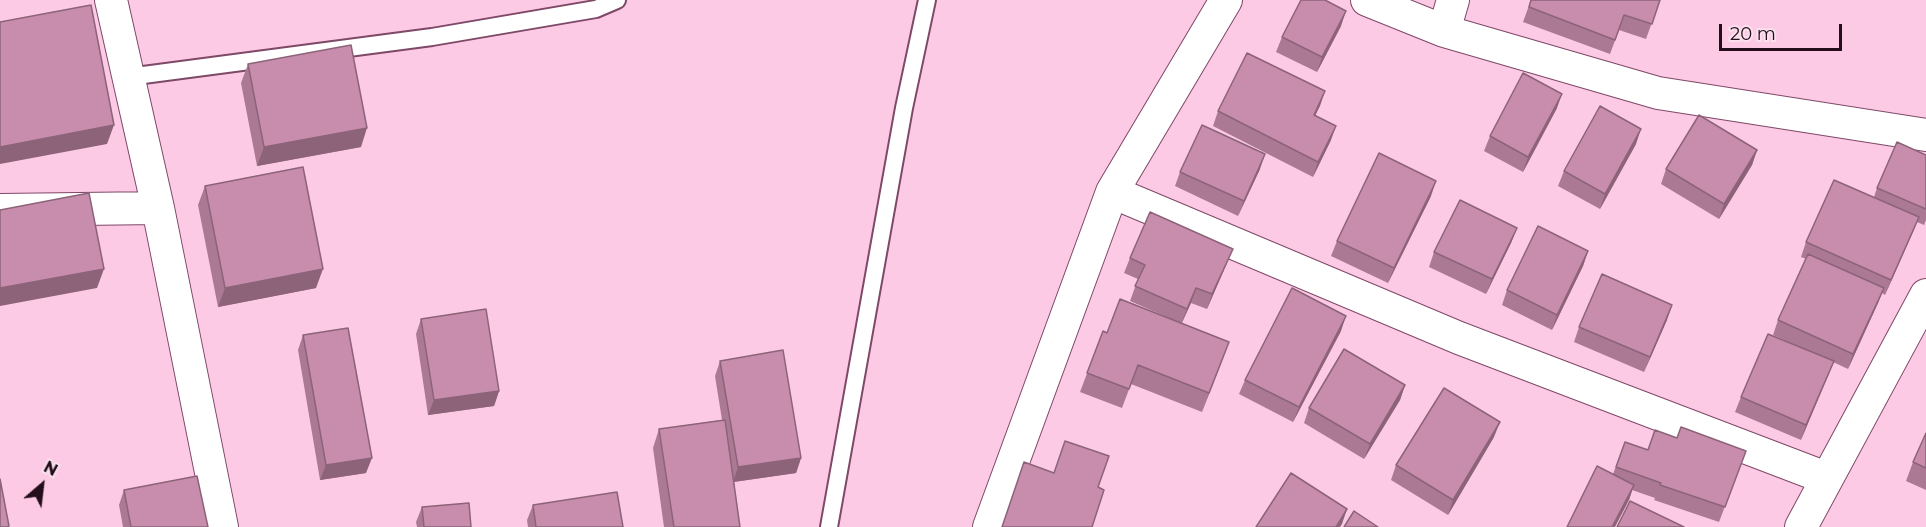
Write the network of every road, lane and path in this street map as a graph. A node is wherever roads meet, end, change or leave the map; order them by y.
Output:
1 (111, 0) edge
2 (617, 0) edge
3 (927, 0) edge
4 (1226, 0) edge
5 (1367, 0) edge
6 (1453, 0) edge
7 (1444, 31) junction
8 (128, 77) junction
9 (1926, 135) edge
10 (1112, 192) junction
11 (158, 208) junction
12 (0, 210) edge
13 (1926, 295) edge
14 (1826, 478) junction
15 (222, 527) edge
16 (829, 527) edge
17 (989, 527) edge
18 (1801, 527) edge

1 - 8 street
2 - 8 lane
3 - 16 lane
4 - 10 street
5 - 7 street
6 - 7 street
7 - 9 street
8 - 11 street
10 - 14 street
10 - 17 street
11 - 12 street
11 - 15 street
13 - 14 street
14 - 18 street

